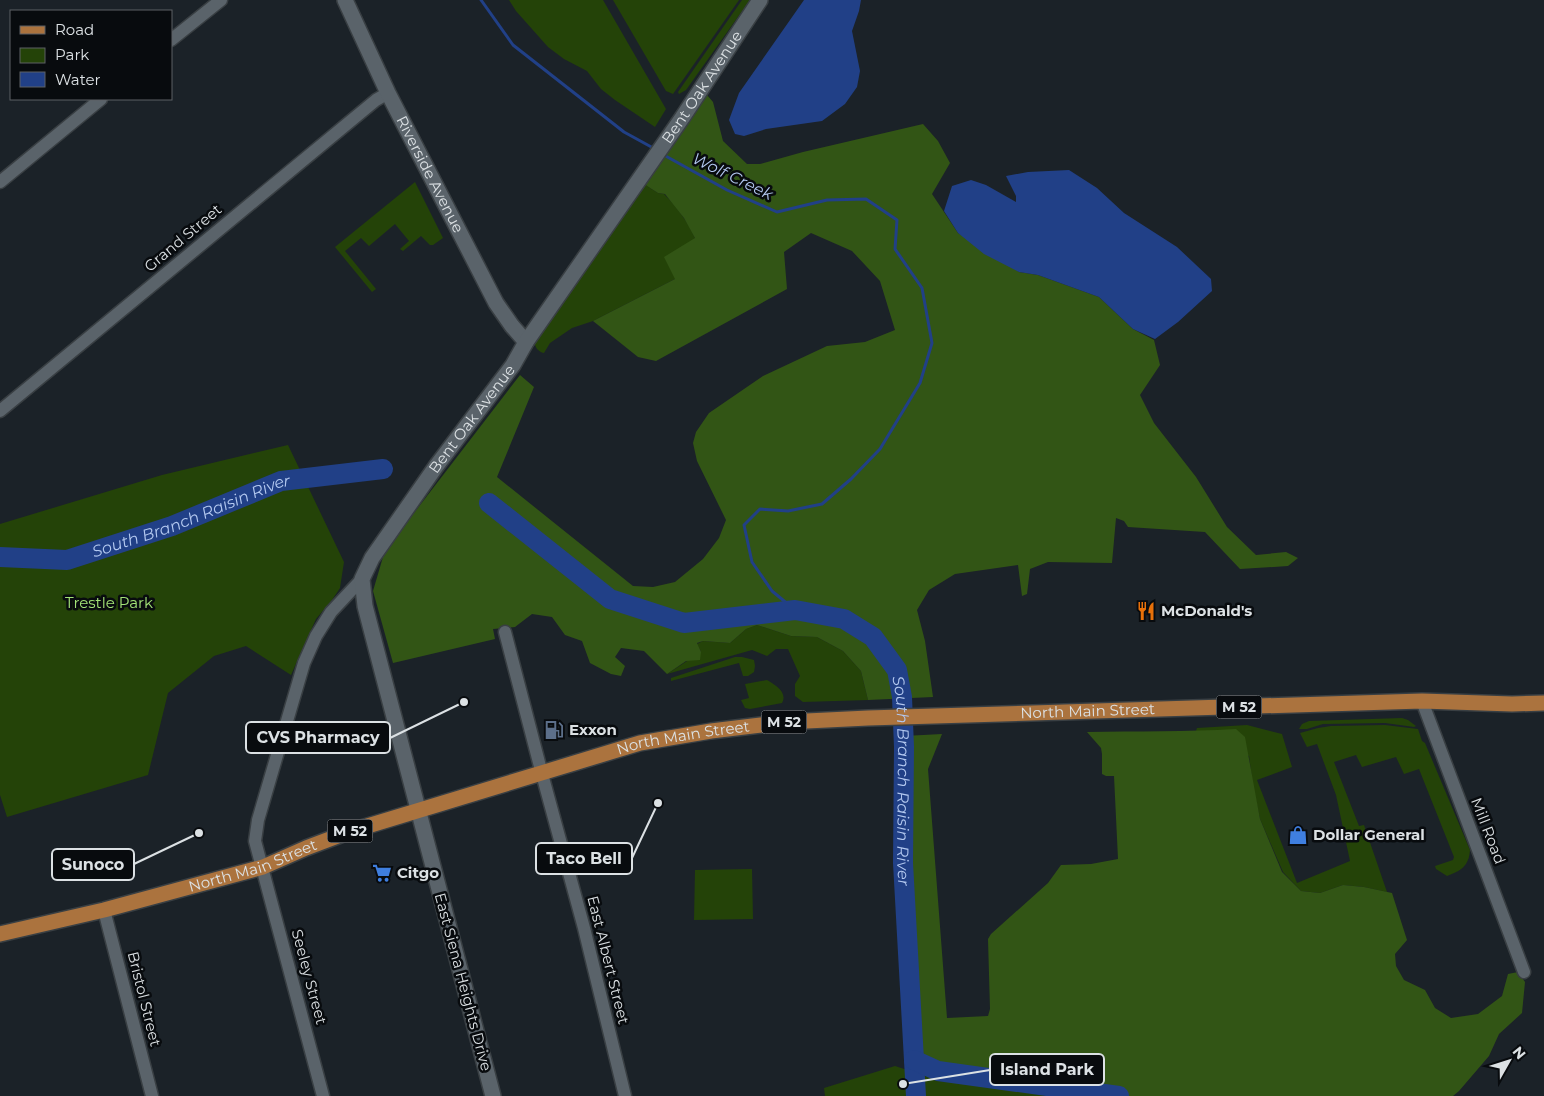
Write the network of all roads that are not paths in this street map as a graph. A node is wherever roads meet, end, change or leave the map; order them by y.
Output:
1 (221, 0) edge
2 (344, 0) edge
3 (760, 0) edge
4 (172, 39) edge
5 (388, 92) junction
6 (100, 100) edge
7 (0, 182) edge
8 (526, 342) junction
9 (0, 411) edge
10 (362, 579) junction
11 (505, 632) dead end
12 (1422, 701) junction
13 (1544, 703) edge
14 (542, 774) junction
15 (418, 809) junction
16 (262, 867) junction
17 (104, 910) junction
18 (0, 934) edge
19 (1524, 972) dead end
20 (152, 1096) edge
21 (323, 1096) edge
22 (493, 1096) edge
23 (625, 1096) edge

1 - 4 street
2 - 5 street, Riverside Avenue
3 - 8 street, Bent Oak Avenue
5 - 8 street, Riverside Avenue
5 - 9 street, Grand Street
6 - 7 street
8 - 10 street, Bent Oak Avenue
10 - 15 street, East Siena Heights Drive
10 - 16 street, Bent Oak Avenue
11 - 14 street, East Albert Street
12 - 13 main road, North Main Street / M 52
12 - 14 main road, North Main Street / M 52
12 - 19 street, Mill Road
14 - 15 main road, North Main Street / M 52
14 - 23 street, East Albert Street
15 - 16 main road, North Main Street / M 52
15 - 22 street, East Siena Heights Drive
16 - 17 main road, North Main Street / M 52
16 - 21 street, Seeley Street
17 - 18 main road, North Main Street / M 52
17 - 20 street, Bristol Street

